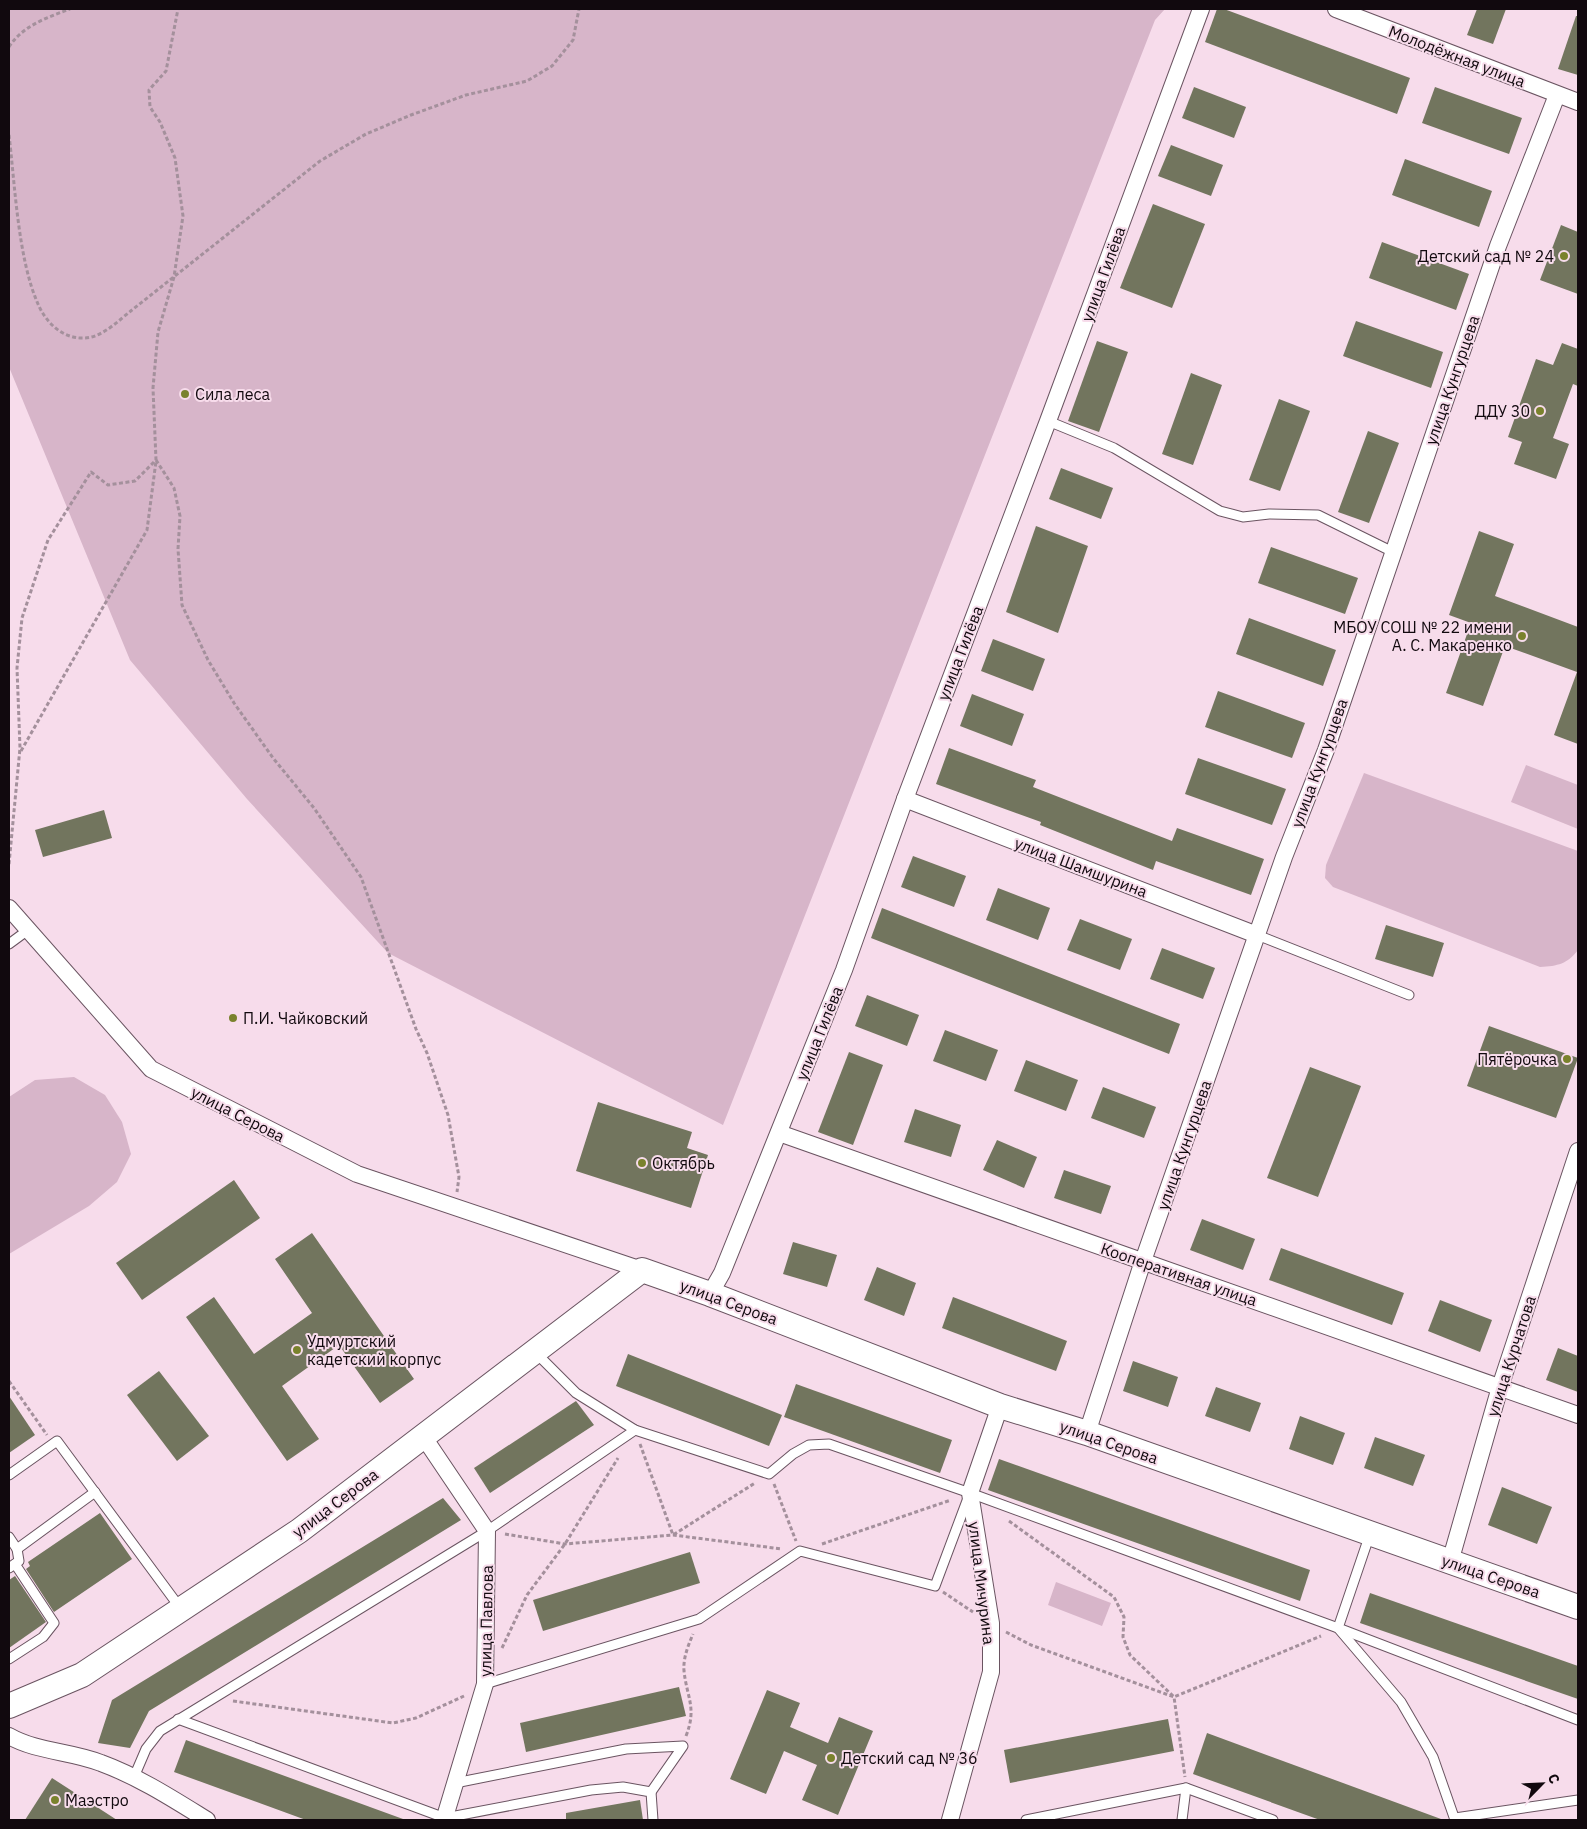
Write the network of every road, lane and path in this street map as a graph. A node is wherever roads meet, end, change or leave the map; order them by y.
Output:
1 (70, 9) edge
2 (178, 9) edge
3 (579, 9) edge
4 (1200, 9) edge
5 (1336, 9) edge
6 (9, 47) edge
7 (1557, 95) junction
8 (1578, 102) edge
9 (9, 135) edge
10 (174, 277) junction
11 (1048, 421) junction
12 (156, 460) junction
13 (1393, 552) junction
14 (20, 753) junction
15 (905, 799) junction
16 (9, 864) edge
17 (9, 908) edge
18 (28, 930) junction
19 (1257, 935) junction
20 (9, 944) edge
21 (1409, 995) dead end
22 (779, 1133) junction
23 (1578, 1151) edge
24 (450, 1206) junction
25 (1143, 1261) junction
26 (642, 1270) junction
27 (710, 1294) junction
28 (534, 1351) junction
29 (9, 1381) edge
30 (1500, 1387) junction
31 (1000, 1406) junction
32 (1578, 1415) edge
33 (635, 1430) junction
34 (1087, 1433) junction
35 (423, 1436) junction
36 (53, 1444) junction
37 (769, 1474) junction
38 (9, 1475) edge
39 (95, 1492) junction
40 (970, 1493) junction
41 (1002, 1516) dead end
42 (487, 1531) junction
43 (1370, 1534) junction
44 (673, 1535) junction
45 (9, 1537) edge
46 (565, 1544) junction
47 (17, 1549) junction
48 (800, 1551) junction
49 (1450, 1562) junction
50 (12, 1566) edge
51 (935, 1586) junction
52 (1578, 1607) edge
53 (181, 1610) junction
54 (699, 1619) junction
55 (991, 1624) junction
56 (1338, 1628) junction
57 (498, 1657) dead end
58 (9, 1659) edge
59 (485, 1684) junction
60 (1174, 1697) junction
61 (213, 1698) junction
62 (9, 1706) edge
63 (178, 1719) junction
64 (1578, 1720) edge
65 (9, 1736) edge
66 (683, 1746) junction
67 (134, 1777) junction
68 (455, 1783) junction
69 (1186, 1788) junction
70 (650, 1792) junction
71 (1578, 1800) edge
72 (445, 1819) edge
73 (1455, 1819) edge
74 (207, 1820) edge
75 (653, 1820) edge
76 (950, 1820) edge
77 (1026, 1820) edge
78 (1182, 1820) edge
79 (1272, 1820) edge

1 - 6 path
2 - 10 path
3 - 10 path
4 - 11 street, улица Гилёва
5 - 7 street, Молодёжная улица
7 - 8 street, Молодёжная улица
7 - 13 street, улица Кунгурцева
9 - 10 path
10 - 12 path
11 - 13 lane
11 - 15 street, улица Гилёва
12 - 14 path
12 - 14 path
12 - 24 path
13 - 19 street, улица Кунгурцева
14 - 16 path
15 - 19 street, улица Шамшурина
15 - 22 street, улица Гилёва
17 - 18 street, улица Серова
18 - 20 lane
18 - 24 street, улица Серова
19 - 21 lane
19 - 25 street, улица Кунгурцева
22 - 25 street, Кооперативная улица
22 - 27 street, улица Гилёва
23 - 30 street, улица Курчатова
24 - 26 street, улица Серова
25 - 30 street, Кооперативная улица
25 - 34 street, улица Кунгурцева
26 - 27 main road, улица Серова
26 - 28 main road, улица Серова
27 - 31 main road, улица Серова
28 - 33 lane
28 - 35 main road, улица Серова
29 - 36 path
30 - 32 street, Кооперативная улица
30 - 49 street, улица Курчатова
31 - 34 main road, улица Серова
31 - 40 street, улица Мичурина
33 - 37 lane
33 - 42 lane
33 - 44 path
33 - 46 path
34 - 43 main road, улица Серова
35 - 42 street
35 - 53 main road, улица Серова
36 - 38 lane
36 - 39 lane
37 - 40 lane
37 - 44 path
37 - 48 path
39 - 47 lane
39 - 53 lane
40 - 48 path
40 - 51 lane
40 - 55 street, улица Мичурина
40 - 56 lane
41 - 60 path
42 - 46 path
42 - 59 street, улица Павлова
42 - 61 lane
43 - 49 main road, улица Серова
43 - 56 lane
44 - 46 path
44 - 48 path
45 - 47 lane
46 - 57 path
47 - 50 lane
48 - 51 lane
48 - 54 lane
49 - 52 main road, улица Серова
50 - 58 lane
51 - 55 path
53 - 62 main road, улица Серова
54 - 59 lane
54 - 66 path
55 - 60 path
55 - 76 street, улица Мичурина
56 - 60 path
56 - 64 lane
56 - 73 lane
59 - 61 path
59 - 68 street, улица Павлова
60 - 69 path
61 - 63 lane
63 - 67 lane
63 - 72 lane
65 - 67 street
66 - 68 lane
66 - 70 lane
67 - 74 street
68 - 72 street, улица Павлова
69 - 77 lane
69 - 78 lane
69 - 79 lane
70 - 72 lane
70 - 75 lane
71 - 73 lane

